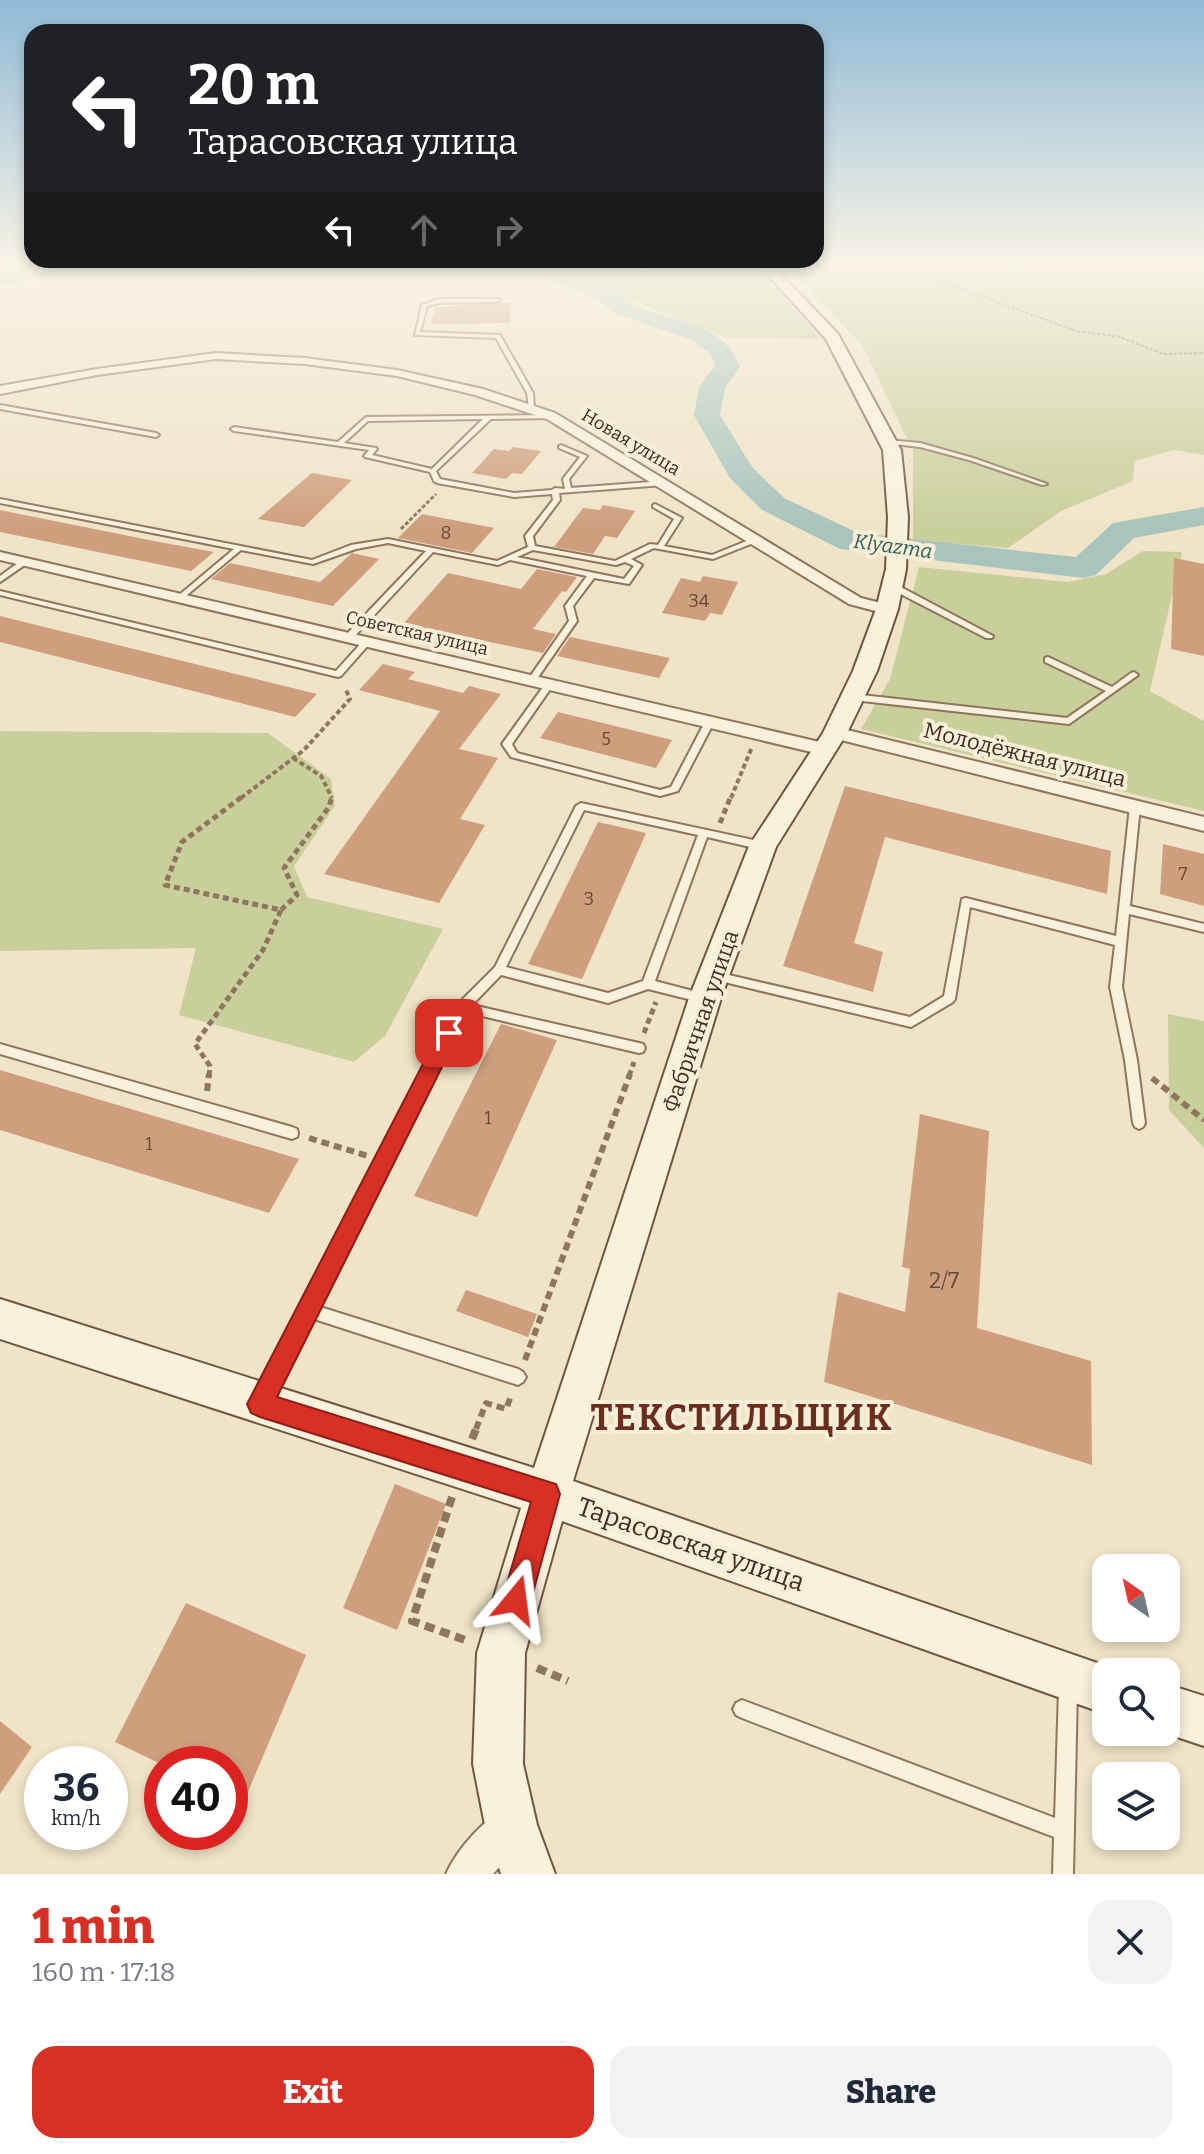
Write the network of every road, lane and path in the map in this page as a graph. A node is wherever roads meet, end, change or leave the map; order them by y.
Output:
1 (508, 353) edge
2 (841, 353) edge
3 (1162, 353) edge
4 (1185, 353) edge
5 (0, 390) edge
6 (0, 407) edge
7 (532, 408) junction
8 (551, 416) junction
9 (489, 417) junction
10 (234, 429) dead end
11 (156, 435) dead end
12 (887, 442) junction
13 (339, 444) junction
14 (561, 447) dead end
15 (433, 471) junction
16 (447, 483) junction
17 (664, 483) junction
18 (1044, 484) dead end
19 (568, 489) junction
20 (555, 490) junction
21 (0, 501) edge
22 (655, 506) dead end
23 (757, 540) junction
24 (388, 541) junction
25 (660, 547) junction
26 (239, 548) junction
27 (532, 548) junction
28 (431, 550) junction
29 (0, 556) edge
30 (509, 558) junction
31 (626, 559) junction
32 (25, 562) junction
33 (592, 575) junction
34 (0, 580) edge
35 (892, 588) junction
36 (0, 593) edge
37 (181, 598) junction
38 (989, 636) dead end
39 (348, 638) junction
40 (367, 642) junction
41 (1048, 660) dead end
42 (338, 674) junction
43 (1134, 675) dead end
44 (531, 681) junction
45 (549, 685) junction
46 (1112, 690) junction
47 (853, 697) junction
48 (709, 722) junction
49 (758, 733) junction
50 (830, 741) junction
51 (293, 758) junction
52 (1135, 806) junction
53 (1204, 824) edge
54 (709, 834) junction
55 (763, 846) junction
56 (1124, 909) junction
57 (281, 910) junction
58 (1204, 928) edge
59 (1121, 942) junction
60 (499, 970) junction
61 (648, 984) junction
62 (661, 987) junction
63 (709, 987) junction
64 (462, 1007) junction
65 (639, 1048) junction
66 (0, 1049) edge
67 (1131, 1060) junction
68 (206, 1108) junction
69 (1204, 1120) edge
70 (1139, 1123) dead end
71 (292, 1133) joint
72 (384, 1161) junction
73 (308, 1310) junction
74 (0, 1319) edge
75 (518, 1377) junction
76 (260, 1404) junction
77 (462, 1467) junction
78 (547, 1494) junction
79 (412, 1621) dead end
80 (1087, 1682) edge
81 (742, 1709) dead end
82 (1180, 1713) edge
83 (1204, 1721) edge
84 (511, 1825) junction
85 (1064, 1831) junction
86 (466, 1874) edge
87 (528, 1874) edge
88 (1063, 1874) edge

1 - 7 lane
2 - 12 street, Фабричная улица
3 - 4 path
5 - 7 street, Новая улица
6 - 11 lane
7 - 8 street, Новая улица
8 - 9 lane
8 - 17 street, Новая улица
9 - 13 lane
9 - 15 lane
10 - 13 lane
12 - 18 lane
12 - 35 street, Фабричная улица
13 - 15 lane
14 - 19 lane
15 - 16 lane
16 - 20 lane
16 - 24 path
17 - 19 lane
17 - 23 street, Новая улица
19 - 20 lane
20 - 27 lane
21 - 26 lane
22 - 25 lane
23 - 25 lane
23 - 35 street, Новая улица
24 - 26 lane
24 - 28 lane
25 - 31 lane
26 - 37 lane
27 - 30 lane
27 - 31 lane
28 - 30 lane
28 - 39 lane
29 - 32 street, Советская улица
30 - 33 lane
31 - 33 lane
32 - 34 lane
32 - 37 street, Советская улица
33 - 44 lane
35 - 38 lane
35 - 47 street, Фабричная улица
36 - 42 lane
37 - 39 street, Советская улица
39 - 40 street, Советская улица
40 - 42 lane
40 - 44 street, Советская улица
41 - 46 lane
42 - 51 path
43 - 46 lane
44 - 45 street, Советская улица
45 - 48 street, Советская улица
45 - 48 lane
46 - 47 lane
47 - 50 street, Фабричная улица
48 - 49 street, Советская улица
49 - 50 street, Советская улица
49 - 54 path
50 - 52 street, Молодёжная улица
50 - 55 street, Фабричная улица
51 - 57 path
51 - 57 path
52 - 53 street, Молодёжная улица
52 - 56 lane
54 - 55 lane
54 - 60 lane
54 - 61 lane
55 - 63 street, Фабричная улица
56 - 58 lane
56 - 59 lane
57 - 68 path
59 - 63 lane
59 - 67 lane
60 - 61 lane
60 - 64 lane
61 - 62 lane
62 - 63 lane
62 - 65 path
63 - 78 street, Фабричная улица
64 - 65 lane
64 - 72 lane
65 - 75 path
66 - 68 lane
67 - 69 path
67 - 70 lane
68 - 71 lane
71 - 72 path
72 - 73 lane
73 - 75 lane
73 - 76 lane
74 - 76 street, Тарасовская улица
75 - 77 path
76 - 77 street, Тарасовская улица
77 - 78 street, Тарасовская улица
77 - 79 path
78 - 80 street, Тарасовская улица
78 - 84 street, Фабричная улица
80 - 85 lane
81 - 85 lane
82 - 83 street
84 - 86 street
84 - 87 street, Фабричная улица
85 - 88 lane

